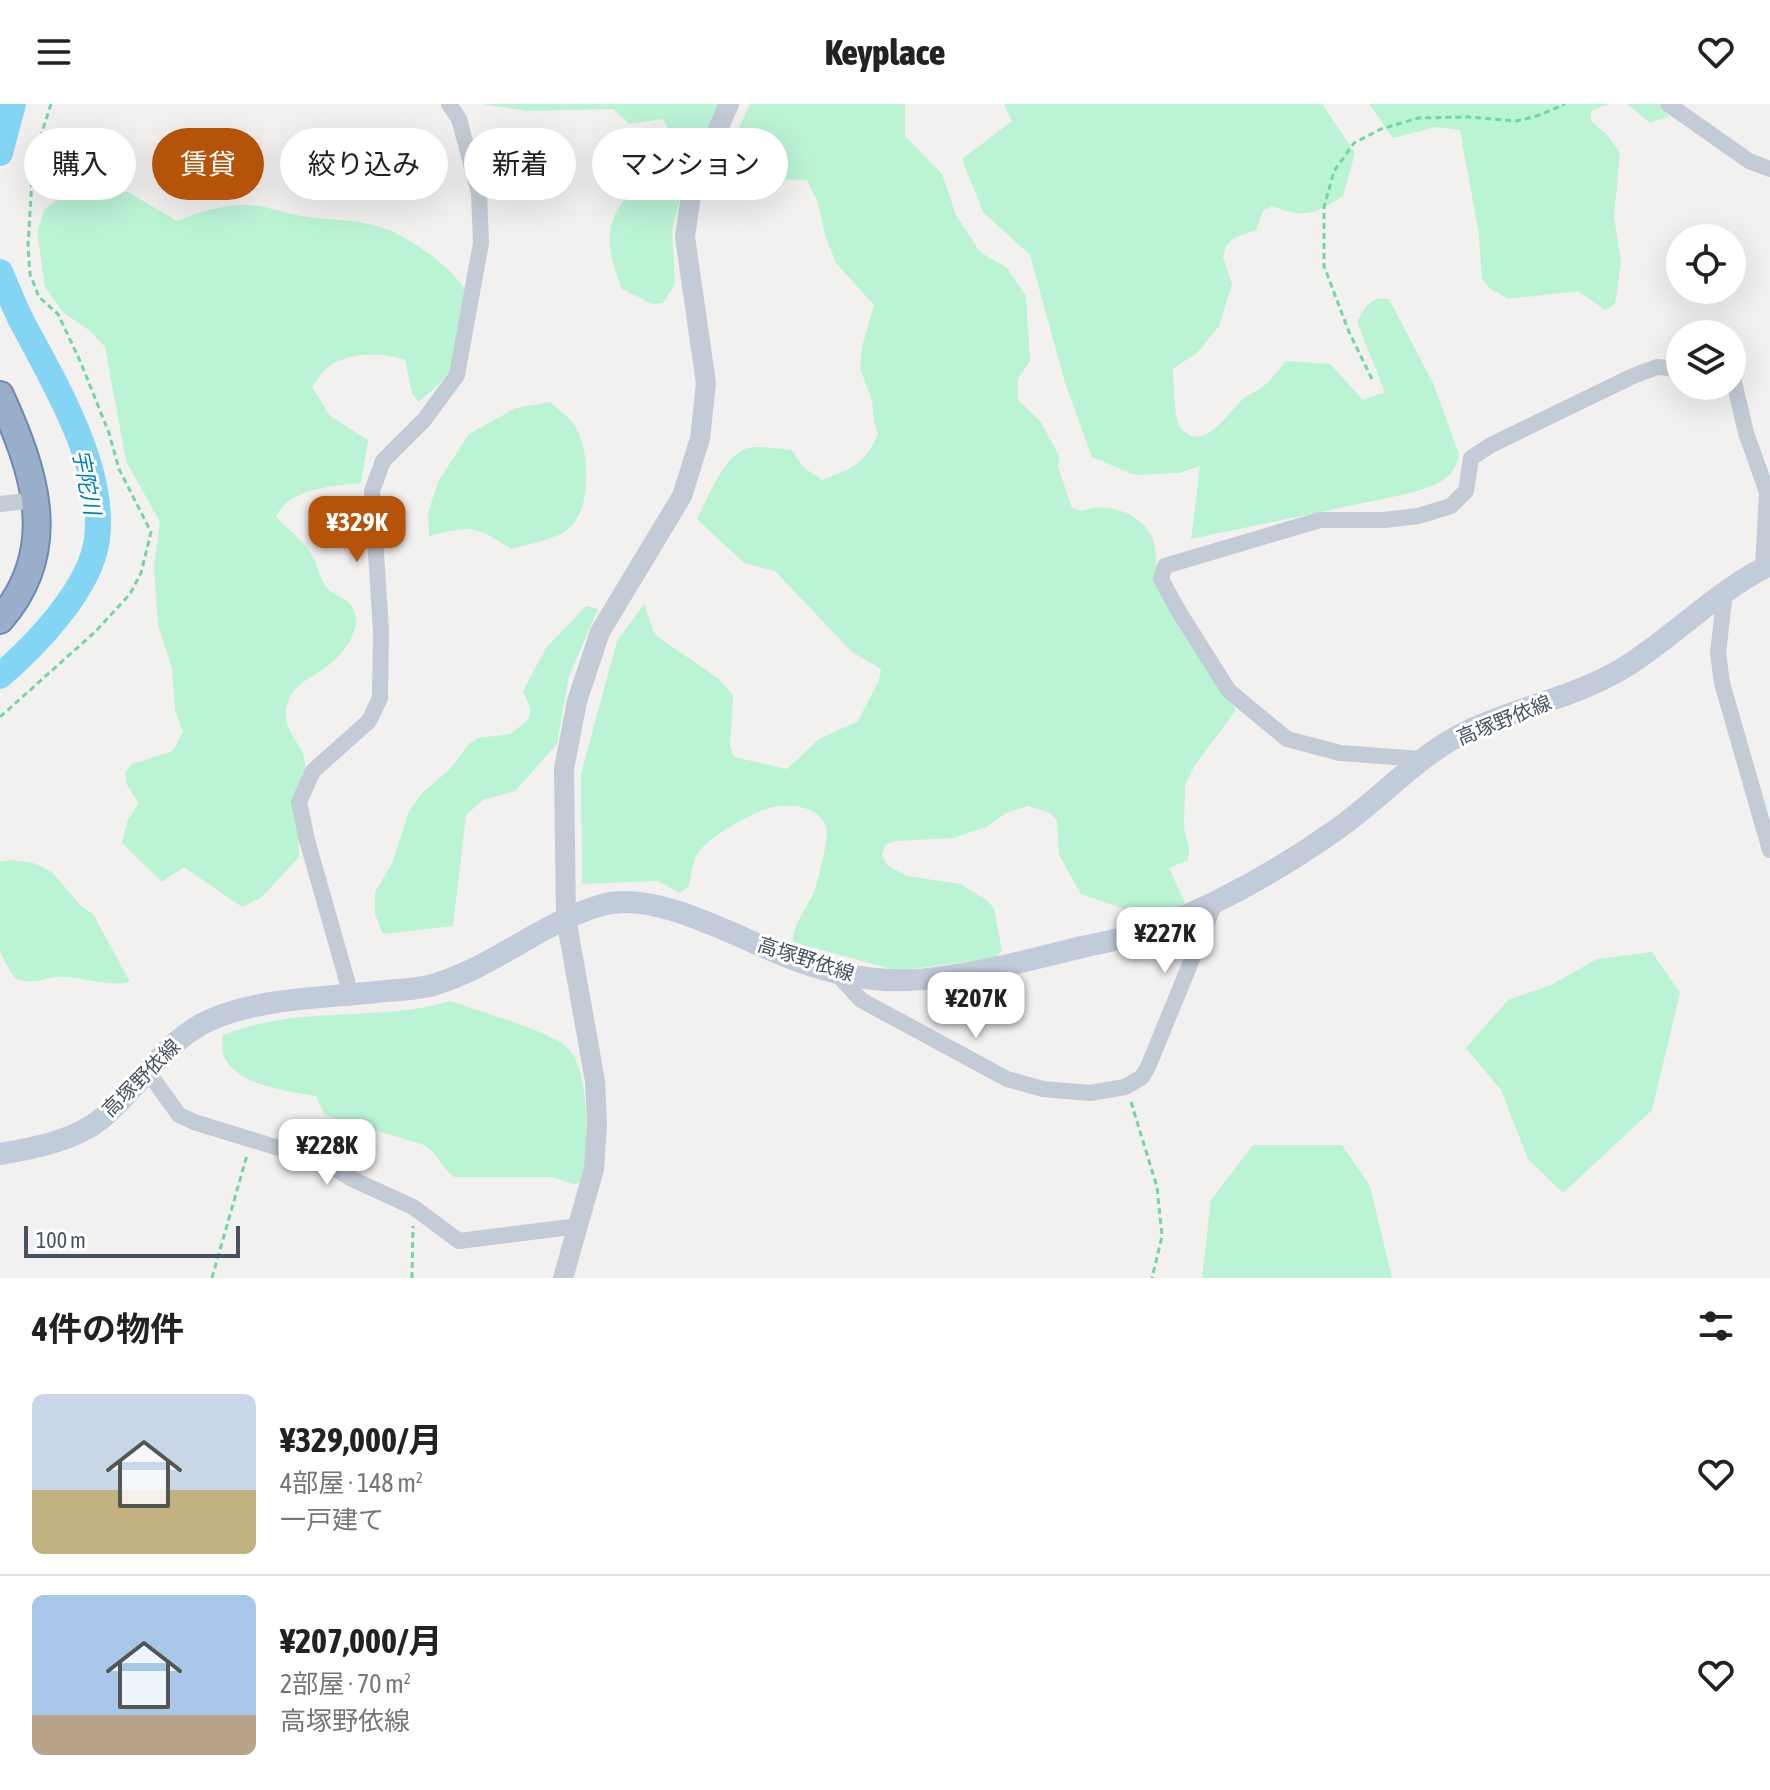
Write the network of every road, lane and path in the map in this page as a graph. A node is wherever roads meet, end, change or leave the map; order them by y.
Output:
1 (51, 104) edge
2 (449, 104) edge
3 (729, 104) edge
4 (1565, 104) edge
5 (1668, 104) edge
6 (462, 112) edge
7 (1770, 169) edge
8 (1666, 368) edge
9 (1372, 379) dead end
10 (0, 395) edge
11 (1738, 400) edge
12 (36, 500) junction
13 (0, 504) edge
14 (1766, 567) edge
15 (1725, 592) junction
16 (0, 620) edge
17 (0, 717) edge
18 (1421, 759) junction
19 (1770, 850) edge
20 (1215, 903) junction
21 (566, 918) junction
22 (836, 973) junction
23 (351, 995) junction
24 (148, 1072) junction
25 (1125, 1087) junction
26 (251, 1140) junction
27 (0, 1154) edge
28 (413, 1207) junction
29 (578, 1226) junction
30 (212, 1278) edge
31 (412, 1278) edge
32 (563, 1278) edge
33 (1152, 1278) edge

1 - 17 path
2 - 6 street
3 - 21 street
4 - 9 path
5 - 7 street
6 - 23 street
8 - 18 street
10 - 12 highway
11 - 14 street
12 - 13 street
12 - 16 highway
14 - 15 main road, 高塚野依線
15 - 18 main road, 高塚野依線
15 - 19 street
18 - 20 main road, 高塚野依線
20 - 22 main road, 高塚野依線
20 - 25 street
21 - 22 main road, 高塚野依線
21 - 23 main road, 高塚野依線
21 - 29 street
22 - 25 street
23 - 24 main road, 高塚野依線
24 - 26 street
24 - 27 main road, 高塚野依線
25 - 33 path
26 - 28 street
26 - 30 path
28 - 29 street
28 - 31 path
29 - 32 street

